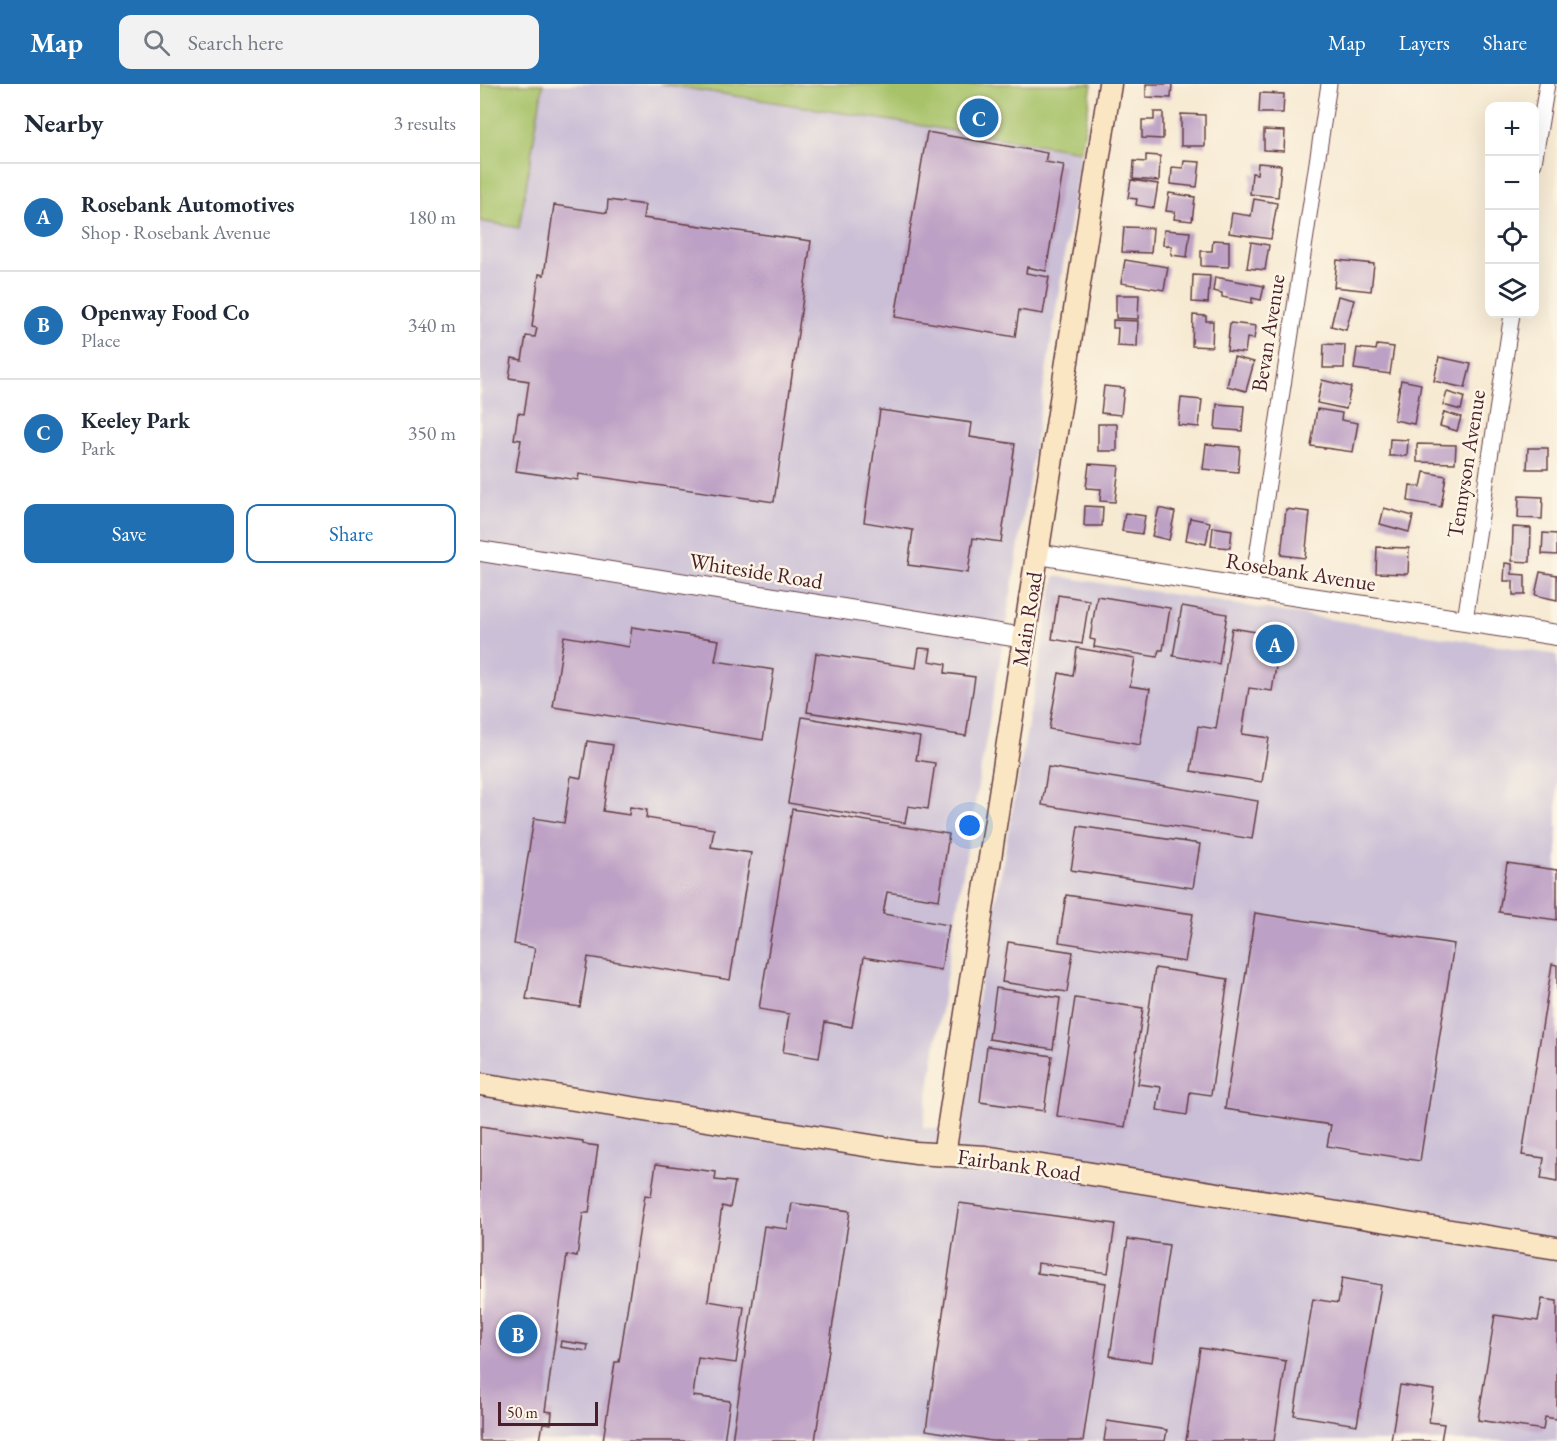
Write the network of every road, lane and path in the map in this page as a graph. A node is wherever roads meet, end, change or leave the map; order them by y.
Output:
1 (1110, 84) edge
2 (1329, 84) edge
3 (1546, 84) edge
4 (1535, 156) edge
5 (1511, 318) edge
6 (480, 551) edge
7 (1038, 554) junction
8 (1252, 589) junction
9 (1465, 620) junction
10 (1557, 635) edge
11 (1024, 638) junction
12 (480, 1084) edge
13 (944, 1155) junction
14 (1557, 1248) edge

1 - 7 main road, Main Road
2 - 8 street, Bevan Avenue
3 - 4 street
5 - 9 street, Tennyson Avenue
6 - 11 street, Whiteside Road
7 - 8 street, Rosebank Avenue
7 - 11 main road, Main Road
8 - 9 street, Rosebank Avenue
9 - 10 street, Rosebank Avenue
11 - 13 main road, Main Road
12 - 13 main road, Fairbank Road
13 - 14 main road, Fairbank Road

